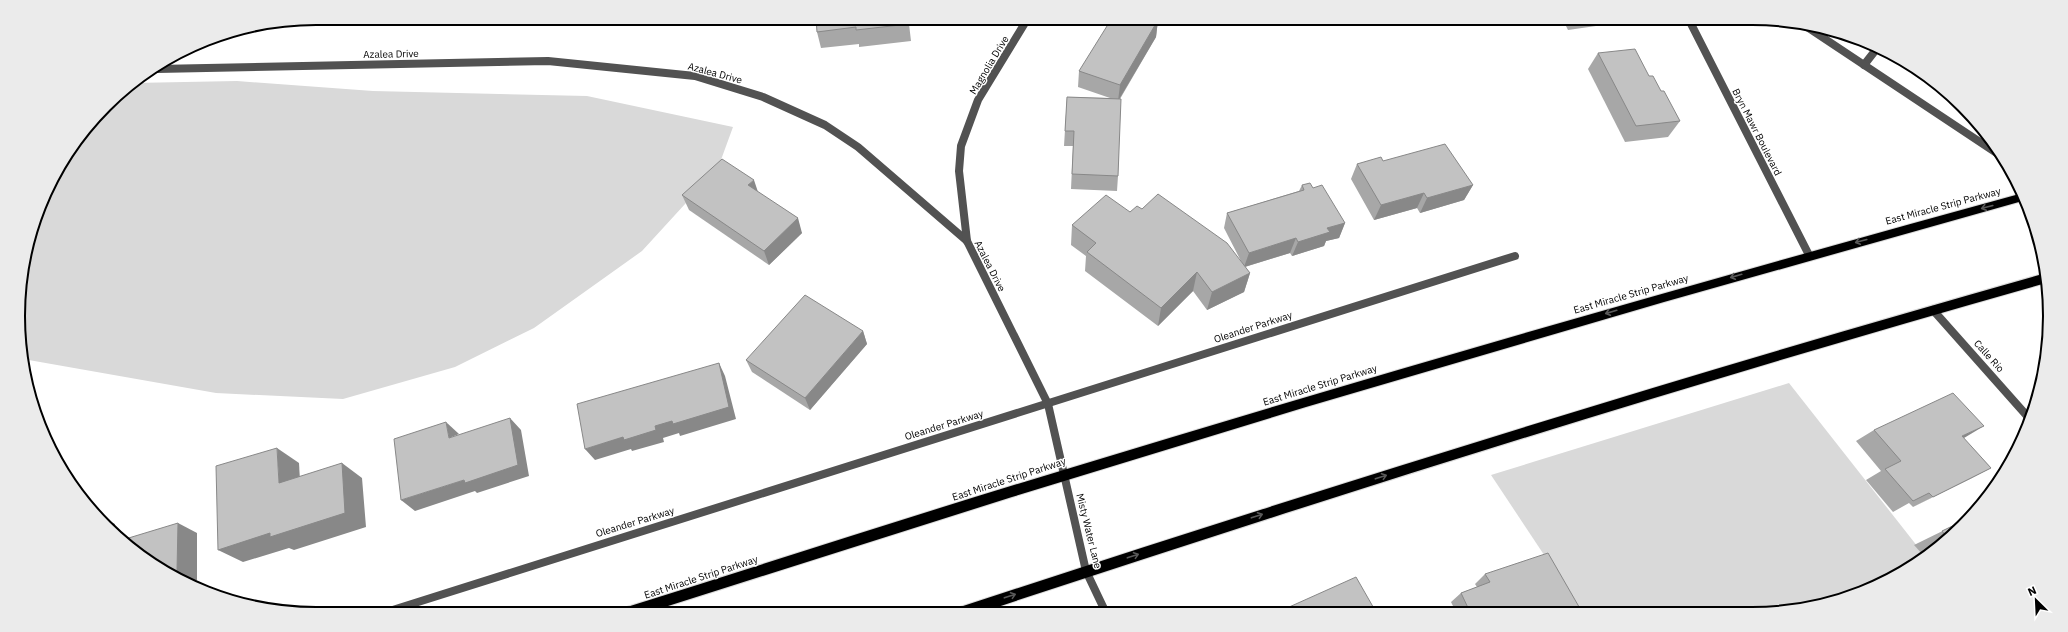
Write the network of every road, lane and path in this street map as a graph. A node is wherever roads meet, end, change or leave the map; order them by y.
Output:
1 (1024, 25) edge
2 (1692, 25) edge
3 (1816, 33) edge
4 (1874, 52) edge
5 (1864, 65) junction
6 (162, 69) edge
7 (1990, 149) edge
8 (2018, 199) edge
9 (967, 241) junction
10 (1809, 255) junction
11 (1515, 256) dead end
12 (2041, 279) edge
13 (1933, 310) junction
14 (1048, 404) junction
15 (2026, 415) edge
16 (1064, 475) junction
17 (1086, 571) junction
18 (402, 607) edge
19 (649, 607) edge
20 (978, 607) edge
21 (1103, 607) edge

1 - 9 street, Magnolia Drive
2 - 10 street, Bryn Mawr Boulevard
3 - 5 street
4 - 5 street
5 - 7 street
6 - 9 street, Azalea Drive
8 -> 10 highway, East Miracle Strip Parkway
9 - 14 street, Azalea Drive
10 -> 16 highway, East Miracle Strip Parkway
11 - 14 street, Oleander Parkway
12 - 13 highway
13 - 15 street, Calle Rio
17 -> 13 highway
14 - 16 street, Azalea Drive
14 - 18 street, Oleander Parkway
16 - 17 street, Misty Water Lane
16 - 19 highway, East Miracle Strip Parkway
20 -> 17 highway
17 - 21 street, Misty Water Lane

